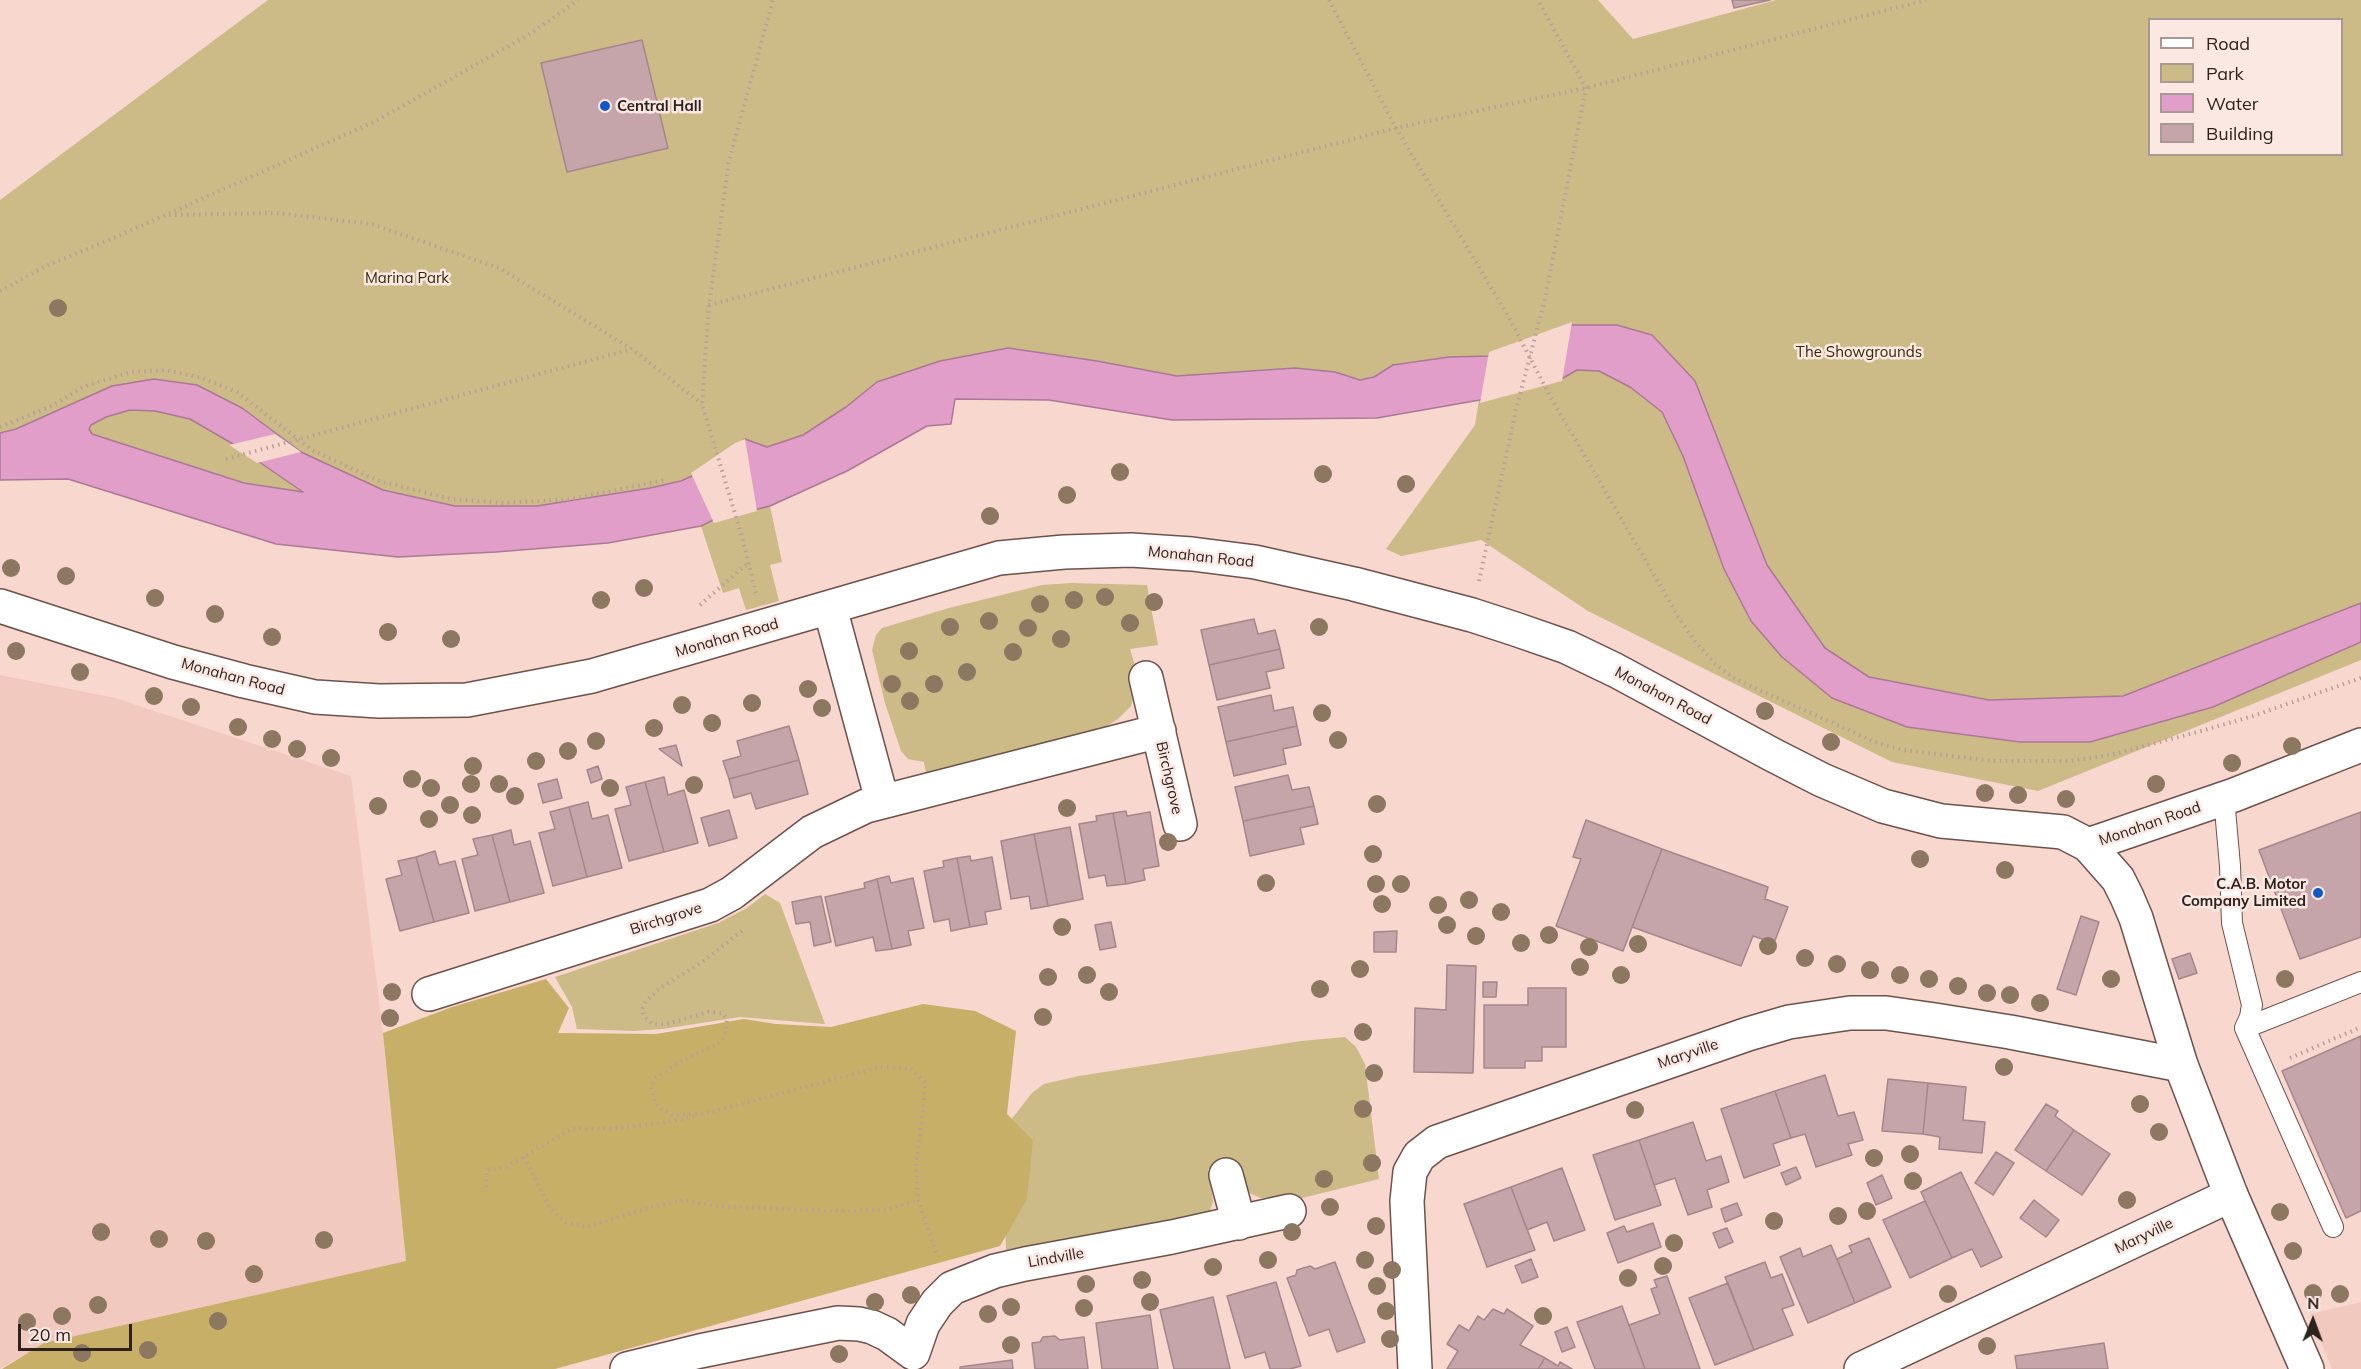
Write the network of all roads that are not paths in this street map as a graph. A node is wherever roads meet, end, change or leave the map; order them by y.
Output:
1 (0, 606) edge
2 (830, 608) junction
3 (1146, 678) dead end
4 (1158, 732) junction
5 (2361, 745) edge
6 (2224, 798) junction
7 (882, 800) junction
8 (1180, 824) dead end
9 (2088, 845) junction
10 (2361, 982) edge
11 (429, 994) dead end
12 (2245, 1028) junction
13 (2181, 1065) junction
14 (1226, 1175) dead end
15 (2231, 1195) junction
16 (1289, 1211) dead end
17 (1239, 1223) junction
18 (2332, 1227) dead end
19 (912, 1361) edge
20 (627, 1369) edge
21 (1415, 1369) edge
22 (1861, 1369) edge
23 (2307, 1369) edge

1 - 2 street, Monahan Road
2 - 7 street
2 - 9 street, Monahan Road
3 - 4 street, Birchgrove
4 - 7 street, Birchgrove
4 - 8 street, Birchgrove
5 - 6 street, Monahan Road
6 - 9 street, Monahan Road
6 - 12 lane
7 - 11 street, Birchgrove
9 - 13 street
10 - 12 lane
12 - 18 lane
13 - 15 street
13 - 21 street, Maryville
14 - 17 street
15 - 22 street, Maryville
15 - 23 street
16 - 17 street, Lindville
17 - 19 street, Lindville
19 - 20 street, Lindville

